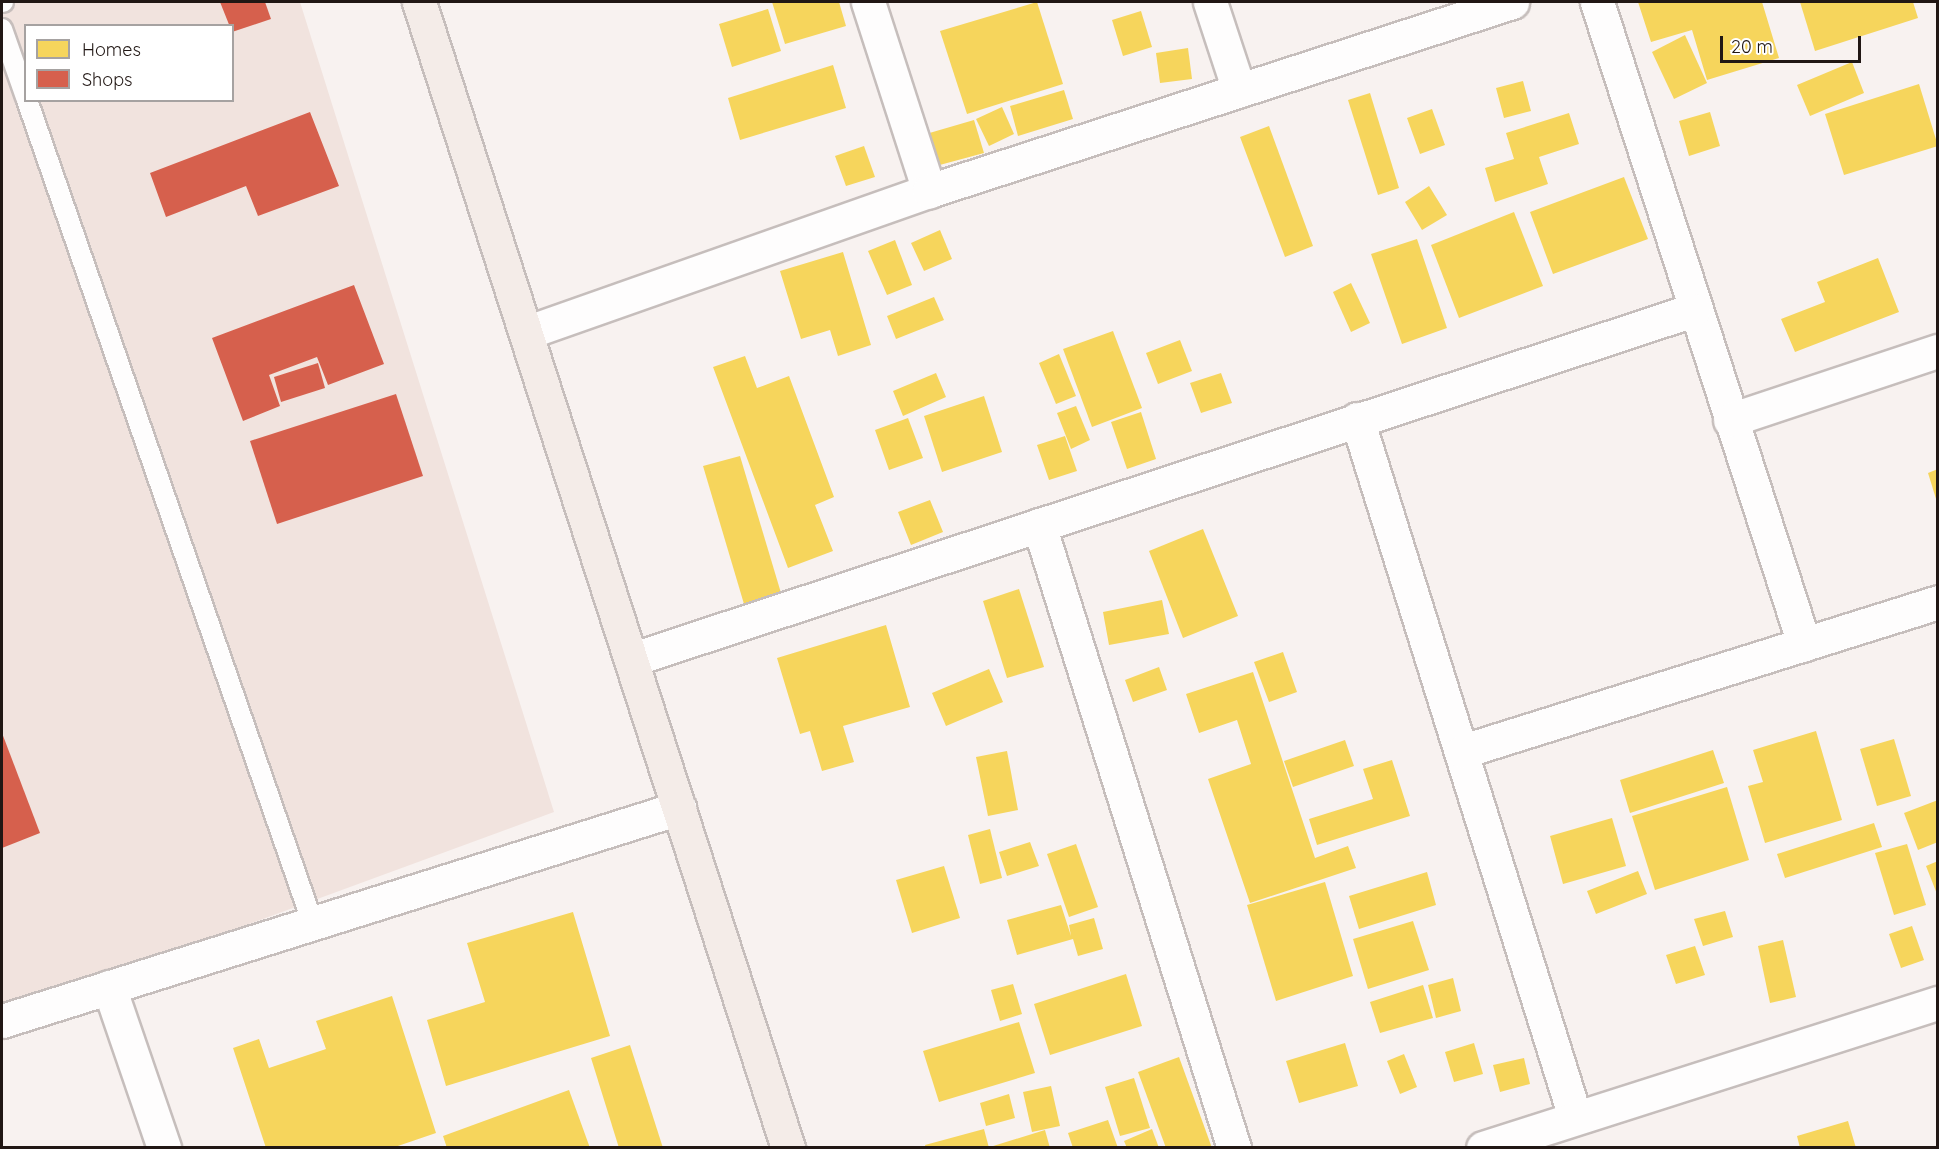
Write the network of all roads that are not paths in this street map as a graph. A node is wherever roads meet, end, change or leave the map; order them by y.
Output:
1 (419, 2) edge
2 (868, 2) edge
3 (1210, 2) edge
4 (1512, 2) edge
5 (1597, 2) edge
6 (2, 29) edge
7 (1239, 90) junction
8 (24, 93) edge
9 (27, 102) edge
10 (929, 191) junction
11 (1693, 310) junction
12 (528, 333) junction
13 (1938, 351) edge
14 (1358, 419) junction
15 (1730, 420) junction
16 (1039, 525) junction
17 (1938, 602) edge
18 (1804, 644) junction
19 (633, 659) junction
20 (1463, 751) junction
21 (679, 808) junction
22 (312, 921) junction
23 (109, 987) junction
24 (1938, 1003) edge
25 (2, 1021) edge
26 (1575, 1117) junction
27 (164, 1148) edge
28 (788, 1148) edge
29 (1234, 1148) edge
30 (1483, 1148) edge

1 - 12 highway
2 - 10 street
3 - 7 street
4 - 7 street
5 - 11 street
6 - 8 lane
7 - 10 street
9 - 22 lane
10 - 12 street
11 - 14 street
11 - 15 street
12 - 19 highway
13 - 15 street
14 - 16 street
14 - 20 street
15 - 18 street
16 - 19 street
16 - 29 street
17 - 18 street
18 - 20 street
19 - 21 highway
20 - 26 street
21 - 22 street
21 - 28 highway
22 - 23 street
23 - 25 street
23 - 27 street
24 - 26 street
26 - 30 street

